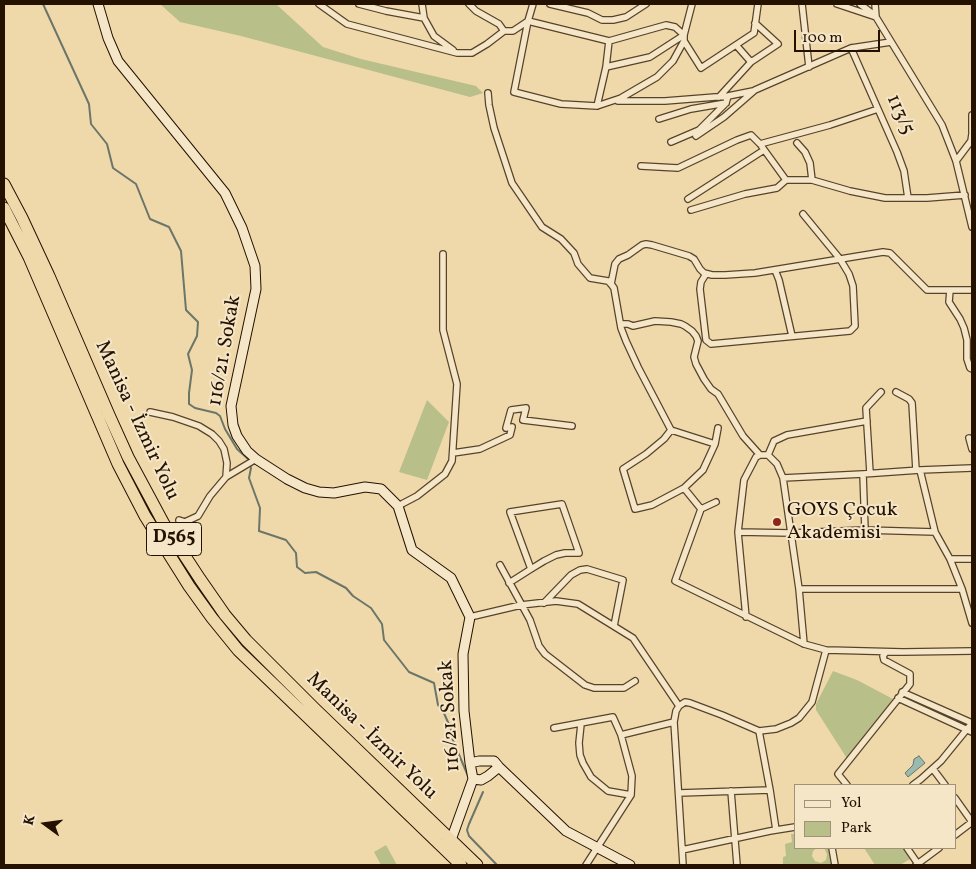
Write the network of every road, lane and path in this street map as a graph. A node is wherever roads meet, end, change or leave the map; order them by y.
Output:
1 (98, 4) edge
2 (319, 4) edge
3 (359, 4) edge
4 (422, 4) edge
5 (468, 4) edge
6 (533, 4) edge
7 (550, 4) edge
8 (646, 4) edge
9 (692, 4) edge
10 (758, 4) edge
11 (802, 4) edge
12 (838, 4) edge
13 (860, 4) edge
14 (874, 4) edge
15 (876, 17) junction
16 (424, 18) junction
17 (528, 21) junction
18 (755, 23) junction
19 (504, 31) junction
20 (684, 38) junction
21 (609, 42) junction
22 (891, 42) junction
23 (736, 44) junction
24 (851, 48) junction
25 (457, 53) junction
26 (751, 62) junction
27 (606, 67) junction
28 (809, 67) junction
29 (755, 90) junction
30 (488, 93) dead end
31 (728, 96) junction
32 (719, 97) junction
33 (614, 101) junction
34 (726, 103) junction
35 (597, 106) junction
36 (878, 109) junction
37 (972, 115) edge
38 (659, 119) dead end
39 (972, 133) edge
40 (696, 136) dead end
41 (671, 142) dead end
42 (797, 143) dead end
43 (762, 147) junction
44 (956, 161) junction
45 (641, 166) dead end
46 (786, 180) junction
47 (812, 180) junction
48 (4, 184) edge
49 (965, 195) junction
50 (908, 198) junction
51 (688, 199) dead end
52 (4, 208) edge
53 (692, 210) dead end
54 (803, 214) dead end
55 (972, 227) edge
56 (443, 254) dead end
57 (840, 259) junction
58 (775, 270) junction
59 (706, 274) junction
60 (612, 284) junction
61 (950, 290) junction
62 (972, 290) edge
63 (621, 324) junction
64 (792, 336) junction
65 (972, 369) edge
66 (881, 392) dead end
67 (896, 392) dead end
68 (150, 412) dead end
69 (866, 421) junction
70 (572, 426) dead end
71 (718, 428) dead end
72 (671, 430) junction
73 (969, 438) dead end
74 (715, 444) junction
75 (972, 449) edge
76 (453, 453) junction
77 (760, 455) junction
78 (768, 455) junction
79 (256, 459) junction
80 (972, 468) edge
81 (918, 470) junction
82 (870, 473) junction
83 (863, 474) junction
84 (226, 477) junction
85 (783, 478) junction
86 (684, 488) junction
87 (716, 502) dead end
88 (398, 506) junction
89 (701, 509) junction
90 (179, 520) dead end
91 (865, 530) junction
92 (738, 532) junction
93 (935, 532) junction
94 (791, 534) junction
95 (950, 559) junction
96 (972, 559) edge
97 (500, 565) dead end
98 (531, 569) junction
99 (509, 583) junction
100 (799, 589) junction
101 (962, 589) junction
102 (544, 602) junction
103 (522, 606) junction
104 (470, 617) junction
105 (746, 617) junction
106 (972, 623) edge
107 (614, 626) junction
108 (804, 644) junction
109 (826, 650) junction
110 (972, 651) edge
111 (886, 652) junction
112 (635, 681) dead end
113 (900, 695) junction
114 (679, 706) junction
115 (674, 722) junction
116 (972, 723) edge
117 (581, 724) junction
118 (554, 728) dead end
119 (970, 730) edge
120 (759, 731) junction
121 (621, 735) junction
122 (470, 763) junction
123 (499, 767) junction
124 (932, 769) junction
125 (473, 779) junction
126 (846, 784) edge
127 (914, 784) edge
128 (944, 784) edge
129 (770, 790) junction
130 (731, 791) junction
131 (679, 793) junction
132 (631, 795) junction
133 (956, 799) edge
134 (972, 822) edge
135 (794, 827) edge
136 (776, 830) junction
137 (956, 834) edge
138 (735, 839) junction
139 (446, 843) junction
140 (597, 847) junction
141 (832, 849) edge
142 (908, 849) edge
143 (938, 849) edge
144 (682, 850) junction
145 (917, 864) edge
146 (457, 865) edge
147 (462, 865) edge
148 (477, 865) edge
149 (586, 865) edge
150 (630, 865) edge
151 (683, 865) edge
152 (737, 865) edge
153 (835, 865) edge

1 - 79 street, 116/21. Sokak
2 - 25 street
3 - 16 street
4 - 16 street
5 - 19 street
6 - 17 street
7 - 8 street
9 - 20 street
10 - 18 street
11 - 28 street
12 - 15 street
13 - 15 street
14 - 15 street
15 - 22 street
16 - 25 street
17 - 19 street
17 - 21 street
17 - 35 street
18 - 23 street
18 - 26 street
19 - 25 street
20 - 21 street
20 - 23 street
20 - 27 street
20 - 33 street
21 - 27 street
22 - 24 street
22 - 44 street
23 - 26 street
24 - 28 street
24 - 36 street, 113/5
26 - 32 street
27 - 35 street
28 - 29 street
29 - 31 street
29 - 40 street
30 - 60 street
31 - 32 street
31 - 34 street
32 - 33 street
33 - 35 street
34 - 38 street
34 - 41 street
36 - 43 street
36 - 50 street, 113/5
37 - 39 street
39 - 44 street
42 - 47 street
43 - 45 street
43 - 46 street
43 - 51 street
44 - 49 street
46 - 47 street
46 - 53 street
47 - 50 street
48 - 139 highway, Manisa - İzmir Yolu / D565
49 - 50 street
49 - 55 street
52 - 139 highway, Manisa - İzmir Yolu / D565
54 - 57 street
56 - 76 street
57 - 58 street
57 - 61 street
57 - 64 street
58 - 59 street
58 - 64 street
59 - 60 street
59 - 64 street
60 - 63 street
61 - 62 street
61 - 65 street
63 - 72 street
63 - 77 street
66 - 69 street
67 - 81 street
68 - 84 street
69 - 78 street
69 - 82 street
70 - 76 street
71 - 74 street
72 - 74 street
72 - 86 street
73 - 75 street
74 - 86 street
76 - 88 street
77 - 78 street
77 - 92 street
78 - 85 street
79 - 84 street
79 - 88 street, 116/21. Sokak
80 - 81 street
81 - 82 street
81 - 93 street
82 - 83 street
83 - 85 street
83 - 91 street
84 - 90 street
85 - 94 street
86 - 89 street
87 - 89 street
88 - 104 street, 116/21. Sokak
89 - 105 street
91 - 93 street
91 - 94 street
92 - 94 street
92 - 105 street
93 - 95 street
94 - 100 street
95 - 96 street
95 - 101 street
97 - 99 street
98 - 98 street
98 - 99 street
99 - 103 street
100 - 101 street
100 - 108 street
101 - 106 street
102 - 103 street
102 - 107 street
102 - 107 street
103 - 104 street
103 - 112 street
104 - 122 street, 116/21. Sokak
105 - 108 street
107 - 114 street
108 - 109 street
109 - 111 street
109 - 120 street
110 - 111 street
111 - 113 street
113 - 116 street
113 - 119 street
113 - 126 street
114 - 115 street
114 - 120 street
115 - 121 street
115 - 131 street
116 - 119 street
117 - 118 street
117 - 121 street
117 - 132 street
119 - 124 street
120 - 129 street
121 - 132 street
122 - 123 street
122 - 125 street, 116/21. Sokak
123 - 125 street
123 - 140 street
124 - 127 street
124 - 128 street
125 - 139 street, 116/21. Sokak
129 - 130 street
129 - 136 street
130 - 131 street
130 - 138 street
131 - 144 street
132 - 140 street
133 - 134 street
134 - 137 street
135 - 136 street
136 - 138 street
138 - 144 street
138 - 152 street
139 - 146 street
139 - 147 highway, Manisa - İzmir Yolu / D565
139 - 148 highway, Manisa - İzmir Yolu / D565
140 - 149 street
140 - 150 street
141 - 153 street
142 - 145 street
143 - 145 street
144 - 151 street

